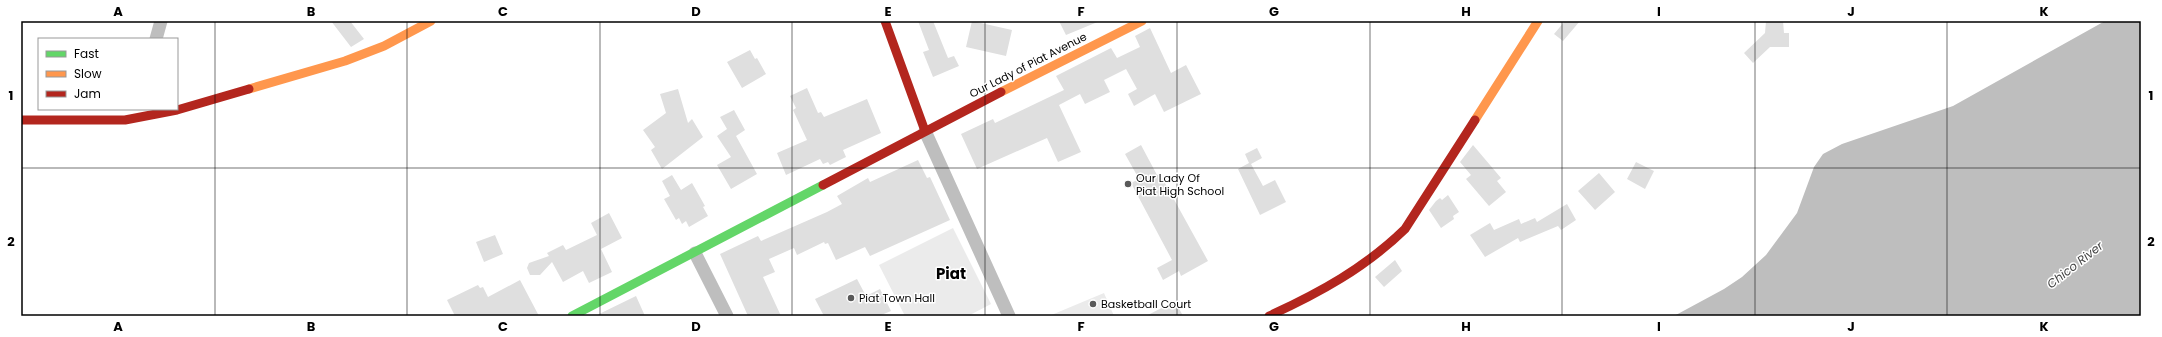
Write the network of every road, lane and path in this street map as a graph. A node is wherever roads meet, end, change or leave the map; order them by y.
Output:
1 (161, 21) edge
2 (431, 21) edge
3 (885, 21) edge
4 (1142, 21) edge
5 (1538, 21) edge
6 (156, 38) edge
7 (177, 110) edge
8 (178, 110) edge
9 (128, 114) edge
10 (21, 120) edge
11 (925, 131) junction
12 (695, 253) junction
13 (572, 316) edge
14 (727, 316) edge
15 (1009, 316) edge
16 (1269, 316) edge

1 - 6 street
2 - 8 street
3 - 11 street
4 - 11 street, Our Lady of Piat Avenue
5 - 16 street
7 - 9 street
9 - 10 street
11 - 12 street, Our Lady of Piat Avenue
11 - 15 street
12 - 13 street, Our Lady of Piat Avenue
12 - 14 street

